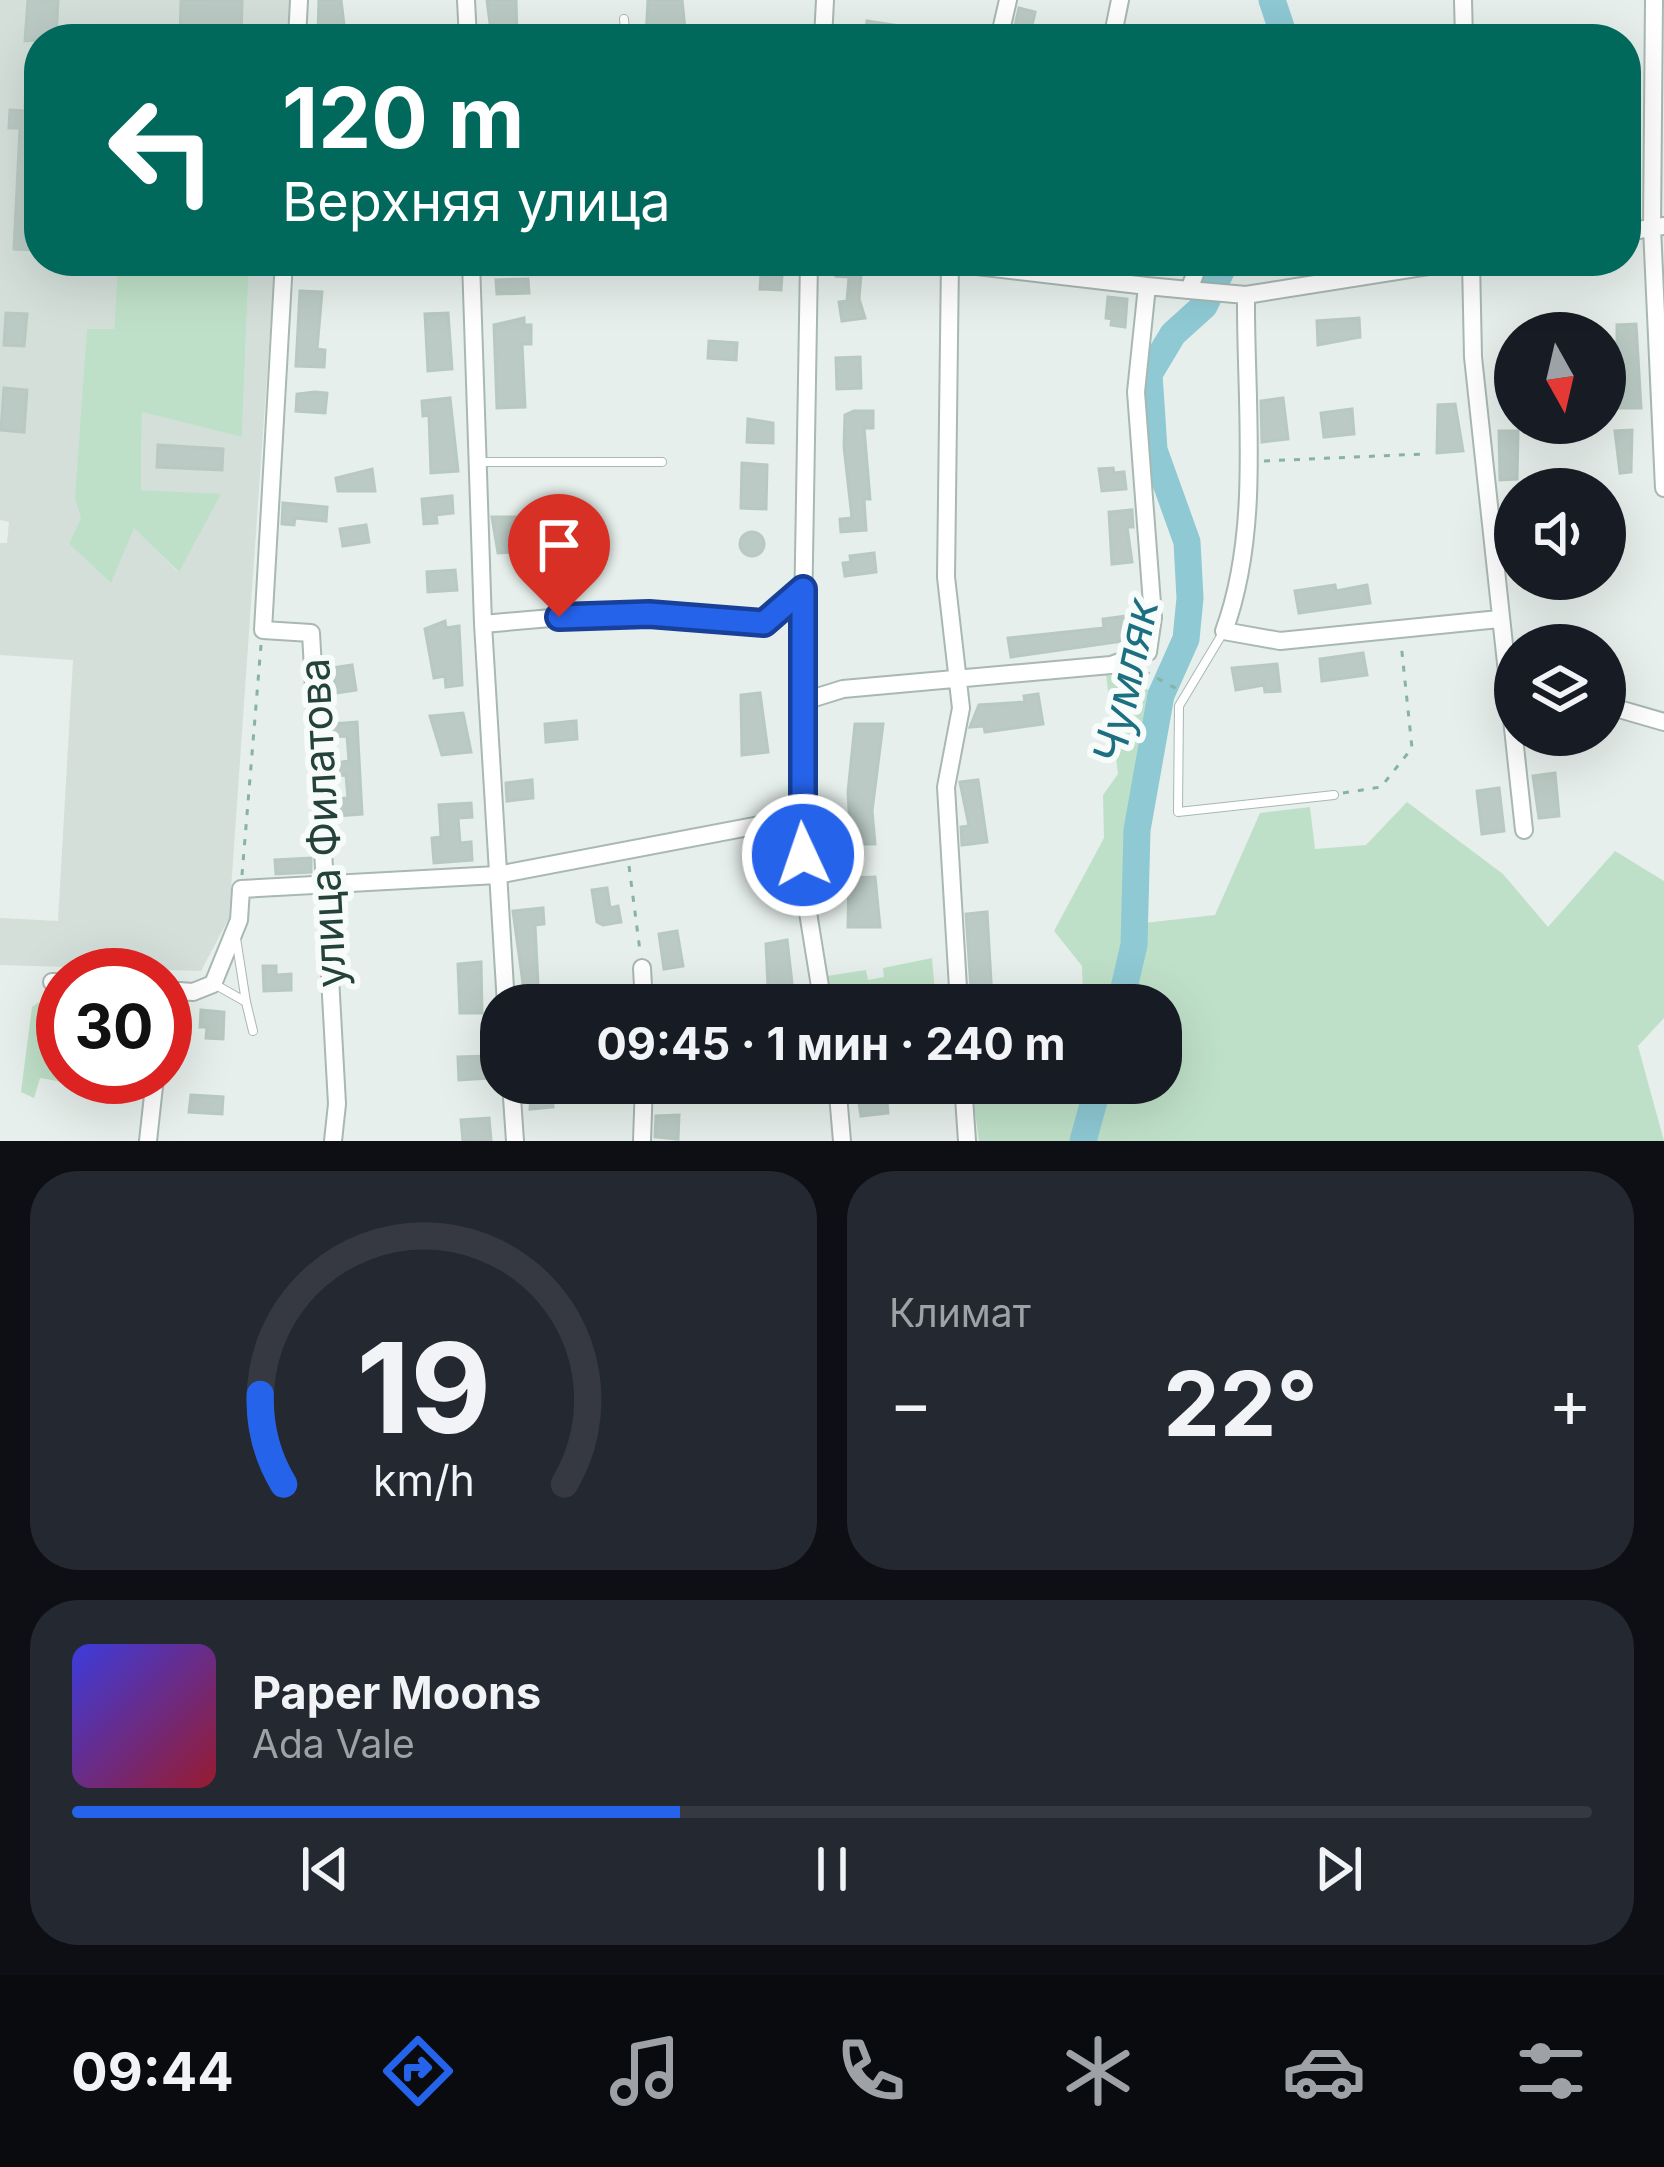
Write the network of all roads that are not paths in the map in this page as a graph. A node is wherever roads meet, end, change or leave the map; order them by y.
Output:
1 (1654, 0) edge
2 (624, 19) dead end
3 (624, 24) edge
4 (1658, 227) edge
5 (283, 276) edge
6 (472, 276) edge
7 (809, 276) edge
8 (945, 276) edge
9 (1096, 276) edge
10 (1203, 276) edge
11 (1366, 276) edge
12 (1471, 276) edge
13 (1147, 286) junction
14 (1206, 293) junction
15 (1246, 295) junction
16 (478, 462) junction
17 (662, 462) dead end
18 (1664, 488) edge
19 (803, 589) junction
20 (1499, 619) junction
21 (483, 623) junction
22 (1500, 624) edge
23 (1224, 631) junction
24 (954, 679) junction
25 (801, 702) junction
26 (1626, 711) edge
27 (1664, 722) edge
28 (1516, 756) edge
29 (1334, 795) road end
30 (801, 817) junction
31 (1523, 830) dead end
32 (497, 875) junction
33 (327, 884) junction
34 (235, 931) junction
35 (642, 968) road end
36 (213, 984) junction
37 (505, 984) edge
38 (643, 984) edge
39 (820, 984) edge
40 (958, 984) edge
41 (192, 992) edge
42 (246, 1002) junction
43 (253, 1031) dead end
44 (152, 1104) edge
45 (512, 1104) edge
46 (643, 1104) edge
47 (839, 1104) edge
48 (965, 1104) edge
49 (148, 1141) edge
50 (333, 1141) edge
51 (514, 1141) edge
52 (642, 1141) edge
53 (842, 1141) edge
54 (967, 1141) edge

1 - 4 street
2 - 3 lane
4 - 18 street
5 - 33 street, улица Филатова
6 - 16 street
7 - 19 street
8 - 24 street
9 - 13 street
10 - 14 street
11 - 15 street
12 - 20 street
13 - 14 street
13 - 24 street
14 - 15 street
15 - 23 street
16 - 17 lane
16 - 21 street
19 - 21 street
19 - 25 street
20 - 22 street
20 - 23 street
21 - 32 street
23 - 29 lane
24 - 25 street
24 - 40 street
25 - 30 street
26 - 27 street
28 - 31 street
30 - 32 street
30 - 39 street
32 - 33 street
32 - 37 street
33 - 34 street
33 - 50 street, улица Филатова
34 - 36 street
34 - 42 lane
35 - 38 street
36 - 41 street
36 - 42 lane
42 - 43 lane
44 - 49 street
45 - 51 street
46 - 52 street
47 - 53 street
48 - 54 street

